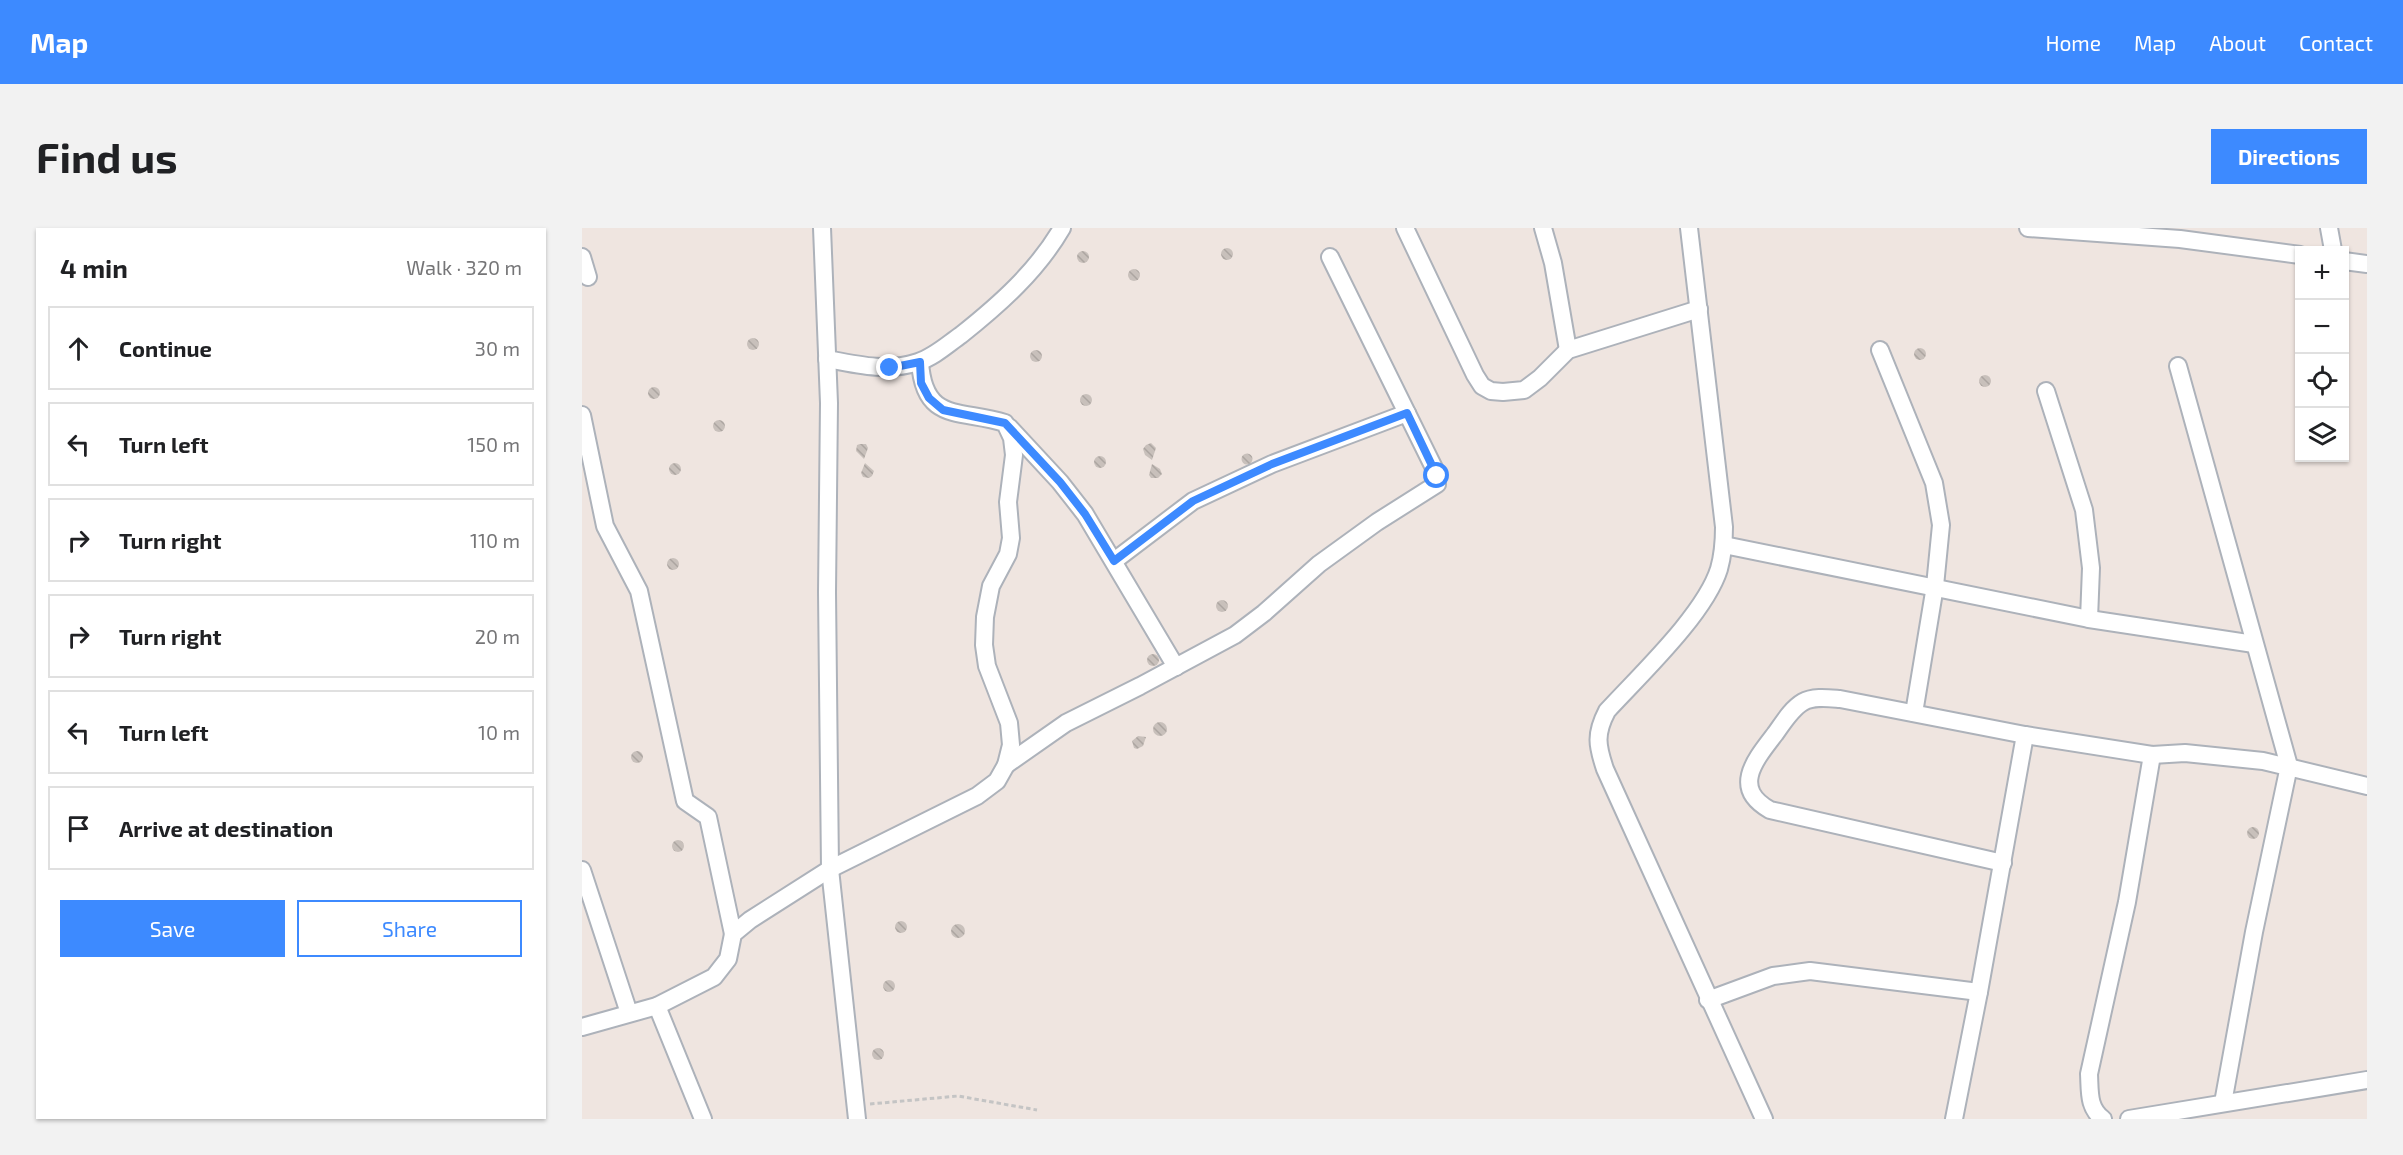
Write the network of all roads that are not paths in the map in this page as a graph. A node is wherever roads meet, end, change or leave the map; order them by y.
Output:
1 (822, 228) edge
2 (1062, 228) edge
3 (1405, 228) edge
4 (1543, 228) edge
5 (1689, 228) edge
6 (2028, 228) edge
7 (2329, 228) edge
8 (2179, 233) edge
9 (2332, 246) edge
10 (2295, 254) edge
11 (582, 257) edge
12 (1330, 257) dead end
13 (2349, 262) edge
14 (2367, 264) edge
15 (588, 277) dead end
16 (1699, 309) junction
17 (1568, 350) junction
18 (1880, 350) dead end
19 (827, 359) junction
20 (920, 362) junction
21 (2178, 366) dead end
22 (2046, 391) dead end
23 (1407, 413) junction
24 (582, 415) edge
25 (1005, 423) junction
26 (1724, 545) junction
27 (1114, 561) junction
28 (1935, 586) junction
29 (2090, 619) junction
30 (2254, 644) junction
31 (1176, 667) junction
32 (1914, 713) junction
33 (2025, 735) junction
34 (2152, 755) junction
35 (1006, 765) junction
36 (2289, 766) junction
37 (2367, 786) edge
38 (2003, 863) junction
39 (830, 869) junction
40 (582, 870) edge
41 (733, 934) junction
42 (1979, 992) junction
43 (1708, 999) junction
44 (657, 1006) junction
45 (629, 1013) junction
46 (582, 1027) edge
47 (2367, 1080) edge
48 (2223, 1103) junction
49 (856, 1112) edge
50 (703, 1119) edge
51 (1764, 1119) edge
52 (1954, 1119) edge
53 (2103, 1119) edge
54 (2129, 1119) edge

1 - 19 street
2 - 20 street
3 - 17 street
4 - 17 street
5 - 16 street
6 - 8 street
7 - 9 street
8 - 10 street
11 - 15 street
12 - 23 street
13 - 14 street
16 - 17 street
16 - 26 street
18 - 28 street
19 - 20 street
19 - 39 street
20 - 25 street
21 - 30 street
22 - 29 street
23 - 27 street
23 - 31 street
24 - 41 street
25 - 27 street
25 - 35 street
26 - 28 street
26 - 43 street
27 - 31 street
28 - 29 street
28 - 32 street
29 - 30 street
30 - 36 street
31 - 35 street
32 - 33 street
32 - 38 street
33 - 34 street
33 - 38 street
34 - 36 street
34 - 53 street
35 - 39 street
36 - 37 street
36 - 48 street
38 - 42 street
39 - 41 street
39 - 49 street
40 - 45 street
41 - 44 street
42 - 43 street
42 - 52 street
43 - 51 street
44 - 45 street
44 - 50 street
45 - 46 street
47 - 48 street
48 - 54 street

